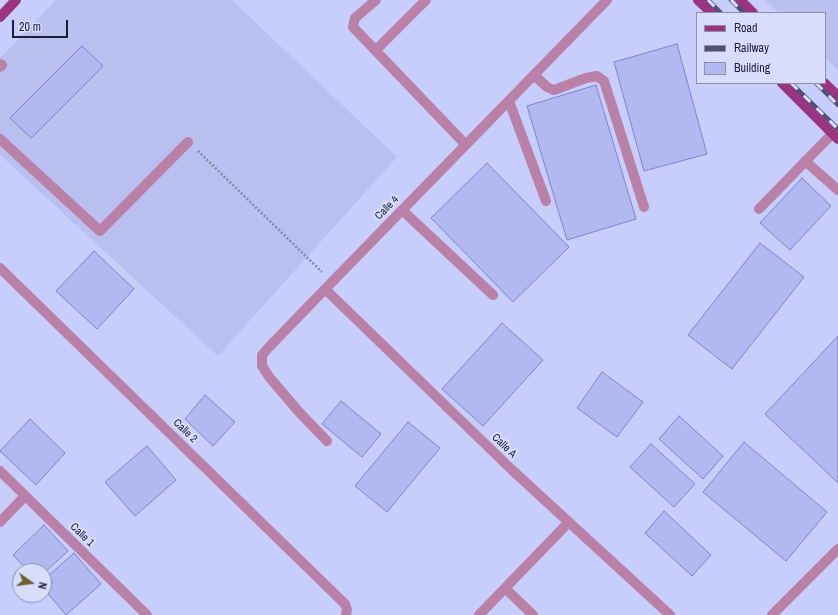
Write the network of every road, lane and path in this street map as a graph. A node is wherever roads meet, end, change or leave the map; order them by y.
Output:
1 (16, 0) edge
2 (376, 0) edge
3 (426, 0) edge
4 (607, 0) edge
5 (698, 0) edge
6 (740, 0) edge
7 (711, 12) edge
8 (752, 12) edge
9 (0, 17) edge
10 (376, 50) junction
11 (0, 64) edge
12 (0, 67) edge
13 (534, 75) junction
14 (783, 84) edge
15 (825, 84) edge
16 (838, 96) edge
17 (509, 101) junction
18 (835, 136) edge
19 (0, 139) edge
20 (188, 142) joint
21 (466, 145) junction
22 (805, 161) junction
23 (838, 190) edge
24 (546, 201) dead end
25 (644, 207) dead end
26 (759, 209) dead end
27 (402, 210) junction
28 (0, 268) edge
29 (332, 282) junction
30 (325, 289) junction
31 (493, 295) dead end
32 (327, 441) dead end
33 (0, 471) edge
34 (25, 496) junction
35 (0, 522) edge
36 (568, 522) junction
37 (838, 549) edge
38 (505, 588) junction
39 (147, 615) edge
40 (346, 615) edge
41 (479, 615) edge
42 (533, 615) edge
43 (670, 615) edge
44 (772, 615) edge

1 - 9 main road
2 - 10 street
3 - 10 street
4 - 13 street, Calle 4
5 - 7 main road
6 - 8 main road
10 - 21 street
11 - 12 street
13 - 17 street, Calle 4
13 - 25 street
14 - 18 main road
15 - 16 main road
17 - 21 street, Calle 4
17 - 24 street
18 - 22 street
19 - 20 street
20 - 29 path
21 - 27 street, Calle 4
22 - 23 street
22 - 26 street
27 - 29 street, Calle 4
27 - 31 street
28 - 40 street, Calle 2
29 - 30 street, Calle 4
30 - 32 street, Calle 4
30 - 36 street, Calle A
33 - 34 street, Calle 1
34 - 35 street
34 - 39 street, Calle 1
36 - 38 street
36 - 43 street, Calle A
37 - 44 street
38 - 41 street
38 - 42 street

